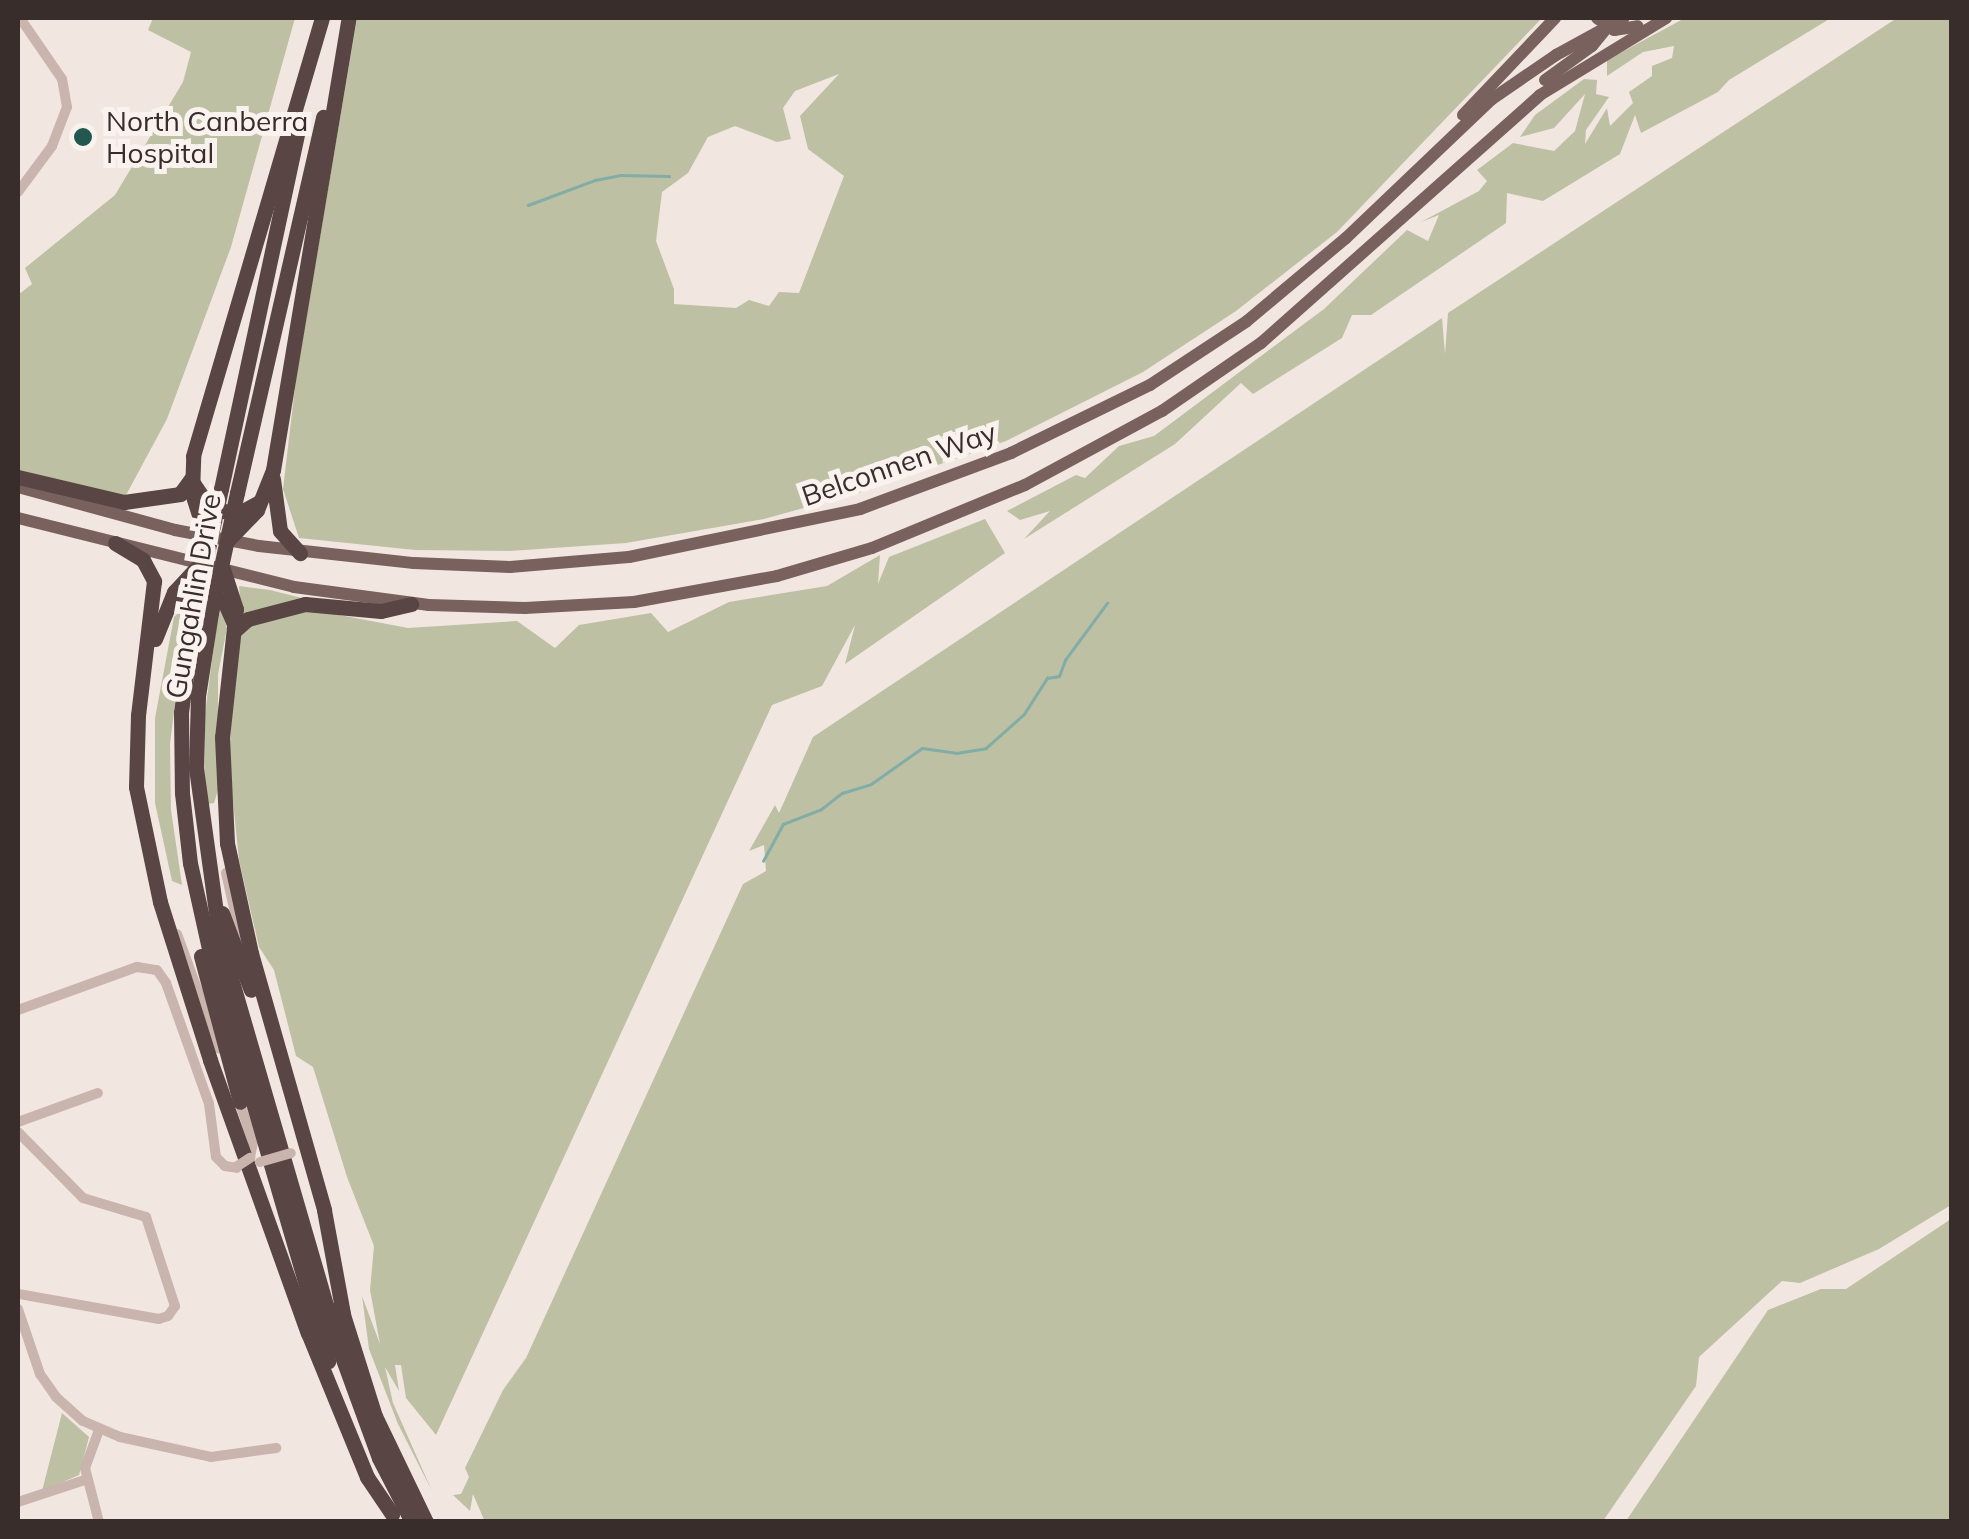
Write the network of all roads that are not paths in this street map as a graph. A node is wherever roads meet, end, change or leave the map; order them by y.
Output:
1 (20, 18) edge
2 (322, 18) edge
3 (347, 18) edge
4 (1555, 18) edge
5 (1624, 18) edge
6 (1663, 18) edge
7 (1604, 21) edge
8 (1436, 148) junction
9 (18, 192) edge
10 (1396, 224) junction
11 (273, 470) junction
12 (18, 477) edge
13 (191, 479) junction
14 (18, 487) edge
15 (229, 491) junction
16 (262, 501) junction
17 (18, 518) edge
18 (115, 543) junction
19 (216, 543) junction
20 (300, 552) junction
21 (200, 564) junction
22 (223, 569) junction
23 (412, 604) junction
24 (203, 611) junction
25 (164, 616) junction
26 (234, 628) junction
27 (148, 656) junction
28 (185, 828) junction
29 (227, 843) junction
30 (150, 863) junction
31 (208, 869) junction
32 (18, 1010) edge
33 (272, 1051) junction
34 (98, 1094) dead end
35 (240, 1102) junction
36 (18, 1122) edge
37 (18, 1132) edge
38 (291, 1153) junction
39 (254, 1161) junction
40 (18, 1294) edge
41 (18, 1308) edge
42 (342, 1314) junction
43 (99, 1430) junction
44 (276, 1448) dead end
45 (85, 1480) junction
46 (18, 1502) edge
47 (394, 1518) edge
48 (99, 1522) edge
49 (412, 1522) edge
50 (426, 1522) edge

1 - 9 street
2 - 13 highway
2 - 15 highway, Gungahlin Drive
3 - 11 highway
3 - 15 highway, Gungahlin Drive
4 - 8 main road
5 - 7 main road
6 - 7 main road
6 - 10 main road
7 - 8 main road, Belconnen Way
7 - 10 main road
8 - 20 main road, Belconnen Way
10 - 23 main road
11 - 16 highway
11 - 20 highway
12 - 13 highway
13 - 16 highway
13 - 19 highway
14 - 19 main road, Belconnen Way
15 - 24 highway, Gungahlin Drive, bridge
16 - 19 highway
17 - 18 main road
18 - 21 main road
18 - 27 highway
19 - 20 main road, Belconnen Way
19 - 21 main road
19 - 22 main road
21 - 22 main road
21 - 25 highway
22 - 23 main road
22 - 26 highway
23 - 26 highway
24 - 28 highway, Gungahlin Drive
24 - 31 highway, Gungahlin Drive
25 - 26 highway
25 - 27 highway
26 - 29 highway
27 - 30 highway
28 - 35 highway
28 - 47 highway, Gungahlin Drive
29 - 33 street
29 - 42 highway
30 - 35 street
30 - 47 highway
31 - 33 highway
31 - 49 highway, Gungahlin Drive
32 - 39 street, bridge
33 - 38 street
34 - 36 street
35 - 39 street
37 - 40 street
38 - 39 street, bridge
38 - 42 highway
41 - 43 street
42 - 50 highway
43 - 44 street
43 - 45 street
45 - 46 street
45 - 48 street

